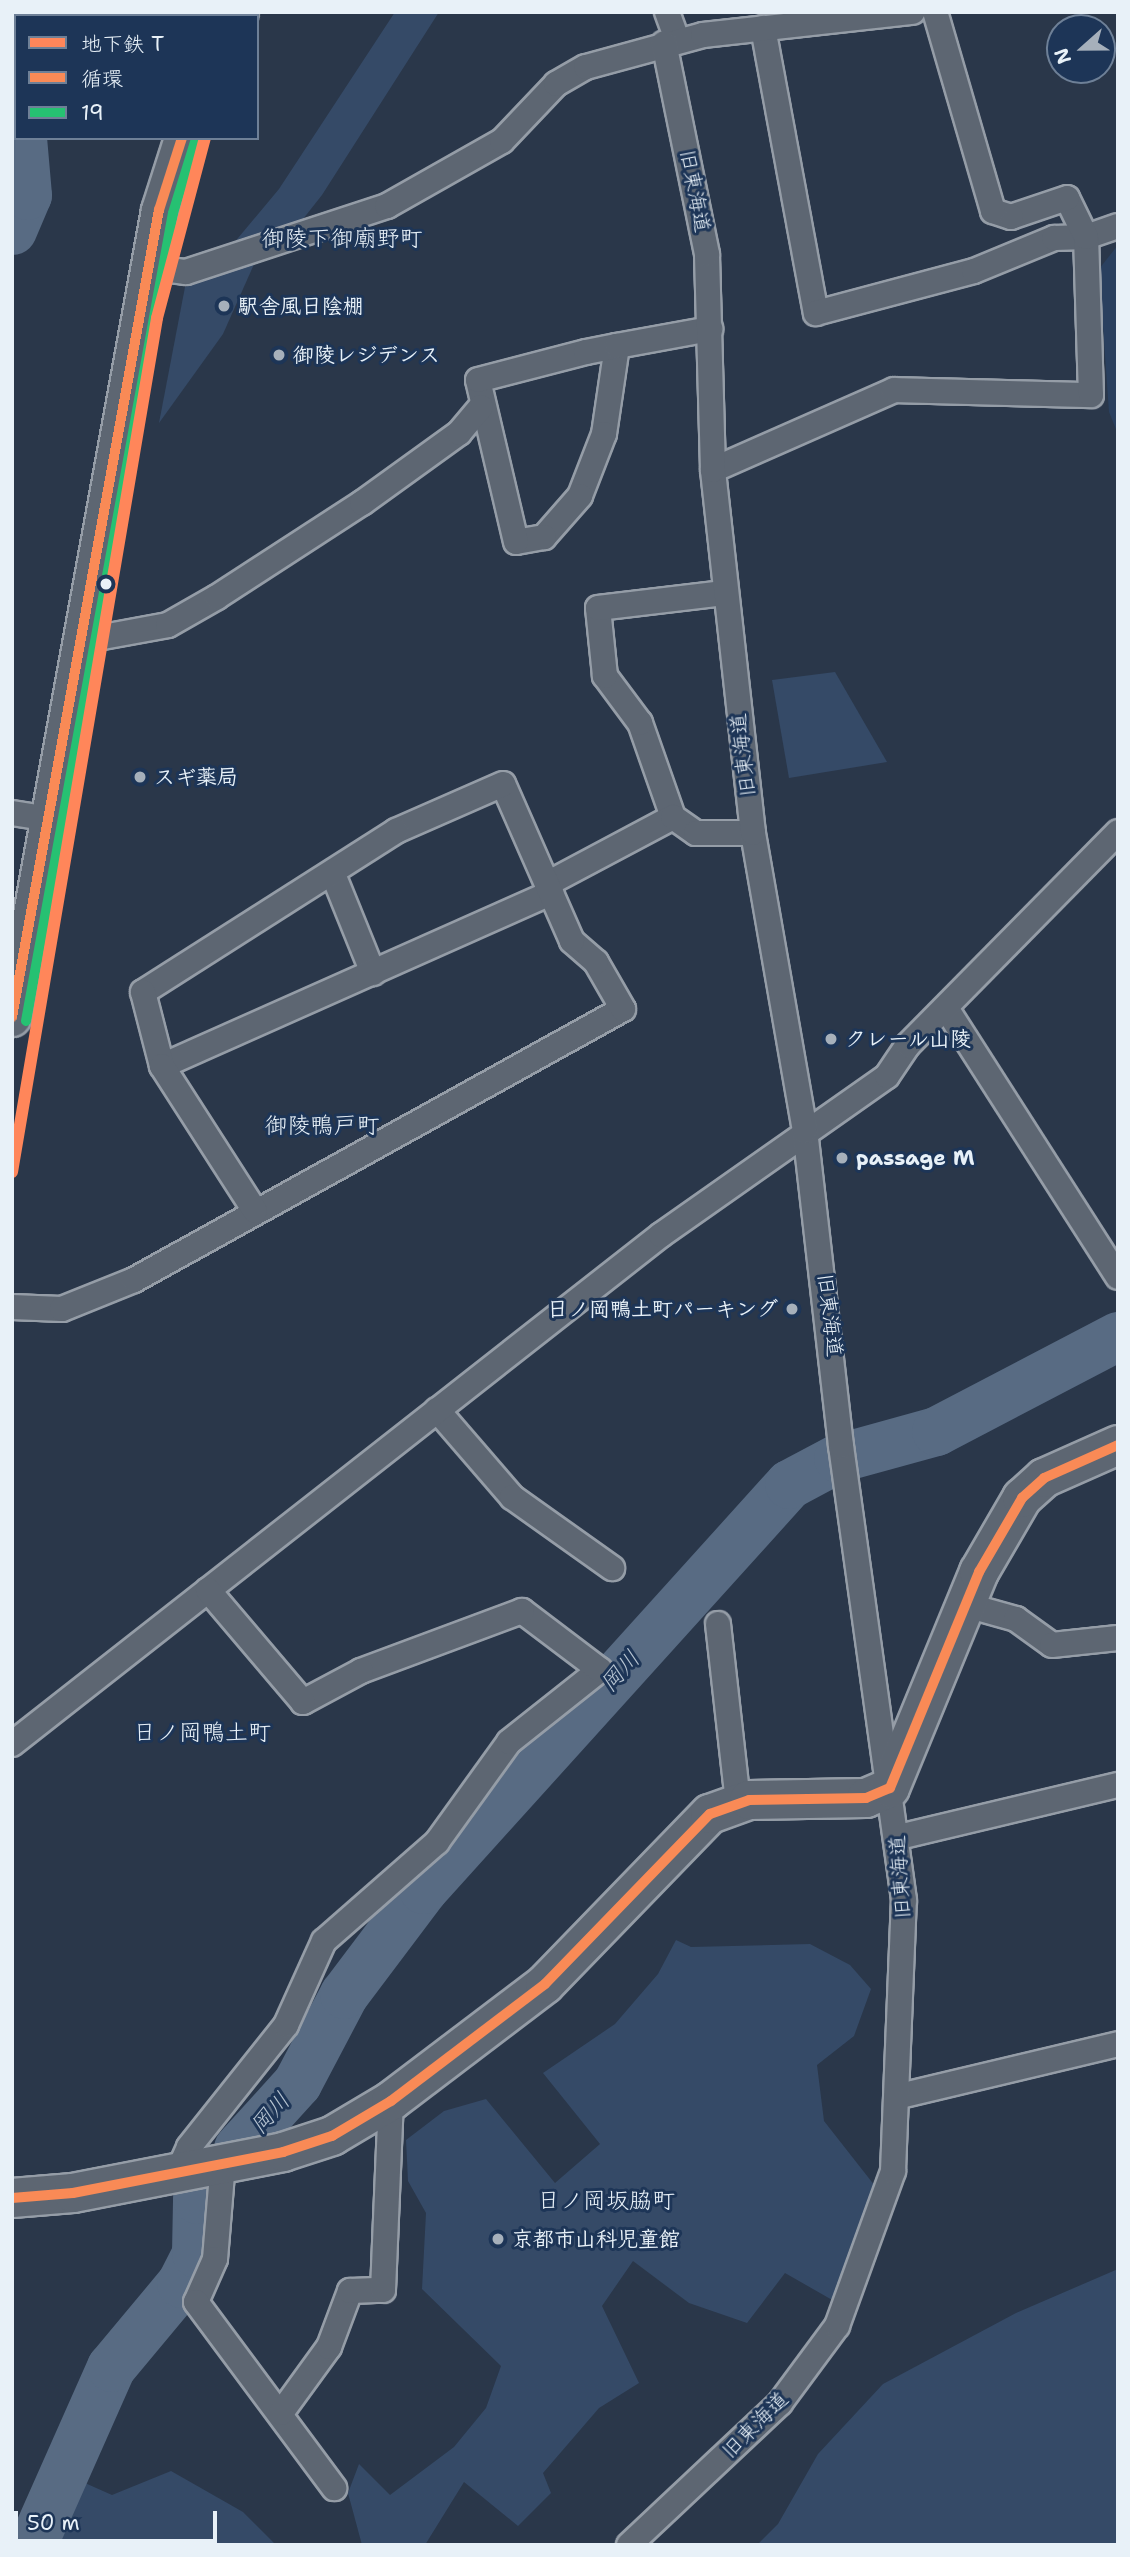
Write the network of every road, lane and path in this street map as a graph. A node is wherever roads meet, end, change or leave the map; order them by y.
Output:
1 (667, 12) edge
2 (913, 12) edge
3 (935, 12) edge
4 (763, 28) junction
5 (670, 41) junction
6 (181, 140) edge
7 (1118, 226) edge
8 (1086, 237) junction
9 (149, 267) junction
10 (710, 329) junction
11 (617, 346) junction
12 (481, 407) junction
13 (713, 470) junction
14 (724, 593) junction
15 (81, 641) junction
16 (12, 813) edge
17 (673, 817) junction
18 (48, 819) junction
19 (1118, 832) edge
20 (753, 833) junction
21 (333, 874) junction
22 (549, 889) junction
23 (373, 973) junction
24 (946, 1007) junction
25 (12, 1018) edge
26 (162, 1066) junction
27 (805, 1131) junction
28 (255, 1212) junction
29 (1118, 1277) edge
30 (12, 1307) edge
31 (437, 1410) junction
32 (1118, 1446) edge
33 (612, 1568) dead end
34 (208, 1590) junction
35 (966, 1605) junction
36 (718, 1624) dead end
37 (1118, 1638) edge
38 (12, 1744) edge
39 (1118, 1786) edge
40 (890, 1788) junction
41 (738, 1802) junction
42 (899, 1837) junction
43 (1118, 2044) edge
44 (900, 2096) junction
45 (391, 2101) junction
46 (229, 2161) junction
47 (178, 2172) junction
48 (12, 2198) edge
49 (281, 2413) junction
50 (334, 2488) dead end
51 (629, 2545) edge

1 - 5 street, 旧東海道
2 - 4 street
3 - 8 street
4 - 5 street
4 - 8 street
5 - 9 street
5 - 10 street, 旧東海道
6 - 9 main road
7 - 8 street
8 - 13 street
9 - 15 main road
10 - 11 street
10 - 13 street, 旧東海道
11 - 12 street
11 - 12 street
12 - 15 street
13 - 14 street, 旧東海道
14 - 17 street
14 - 20 street, 旧東海道
15 - 18 main road
16 - 18 street
17 - 20 street
17 - 22 street
18 - 25 main road
19 - 24 street
20 - 27 street, 旧東海道
21 - 22 street
21 - 23 street
21 - 26 street
22 - 23 street
22 - 28 street
23 - 26 street
24 - 27 street
24 - 29 street
26 - 28 street
27 - 31 street
27 - 40 street, 旧東海道
28 - 30 street
31 - 33 street
31 - 34 street
32 - 35 main road
34 - 38 street
34 - 47 street
35 - 37 street
35 - 40 main road
36 - 41 street
39 - 42 street
40 - 41 main road
40 - 42 street, 旧東海道
41 - 45 main road
42 - 44 street, 旧東海道
43 - 44 street
44 - 51 street, 旧東海道
45 - 46 main road
45 - 49 street
46 - 47 main road
46 - 49 street
47 - 48 main road
49 - 50 street

